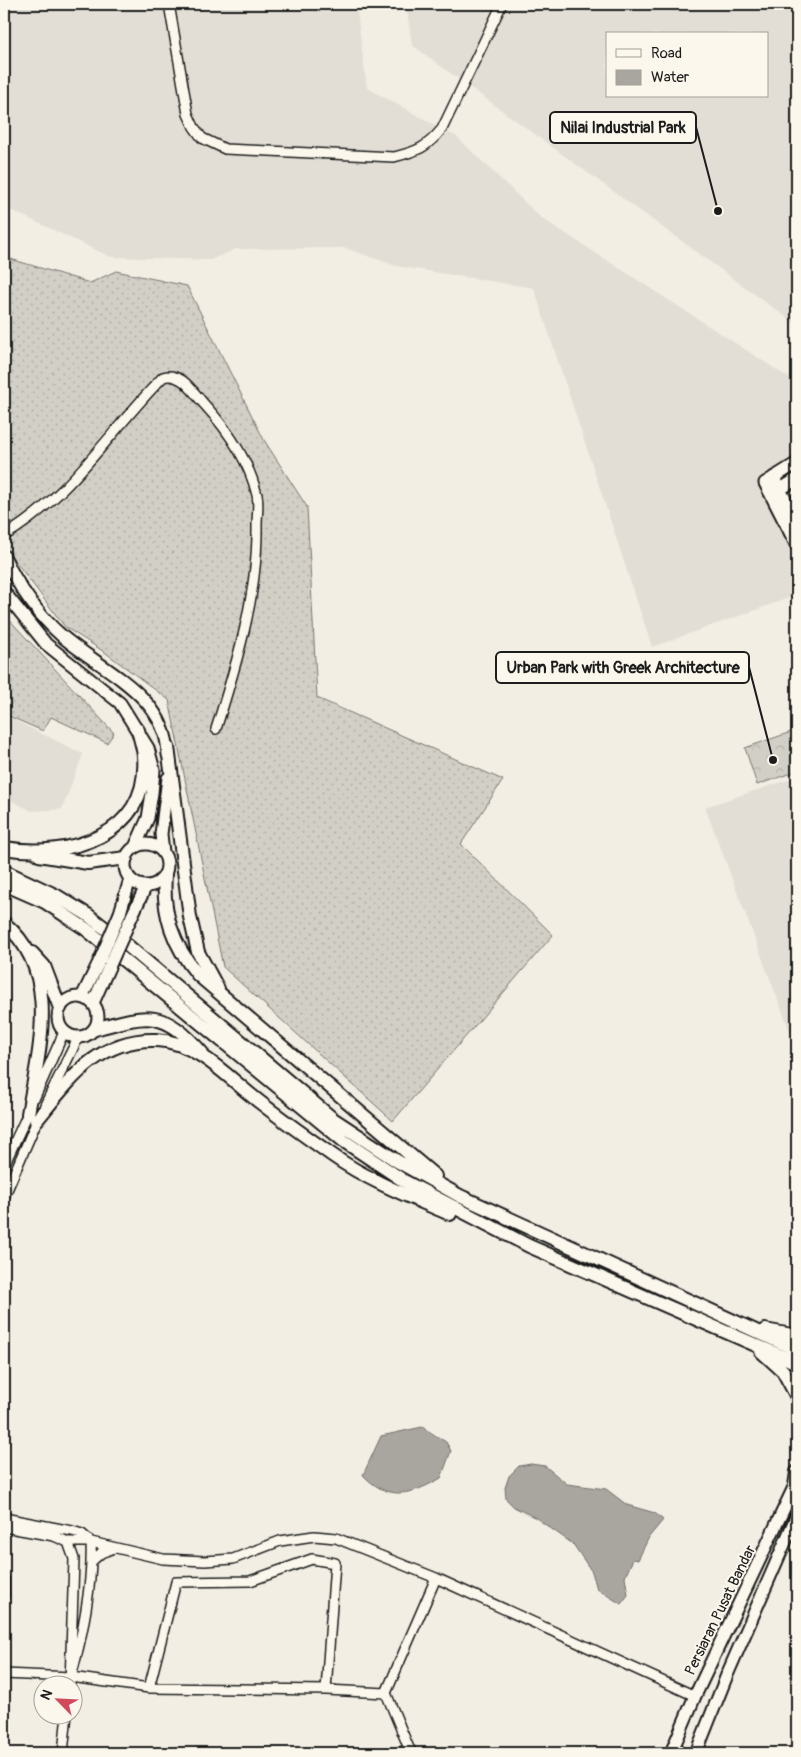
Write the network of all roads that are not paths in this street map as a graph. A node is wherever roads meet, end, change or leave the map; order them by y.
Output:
1 (169, 4) edge
2 (502, 4) edge
3 (797, 463) edge
4 (797, 479) edge
5 (775, 492) junction
6 (797, 523) edge
7 (4, 536) edge
8 (797, 546) edge
9 (4, 556) edge
10 (4, 592) edge
11 (216, 729) dead end
12 (138, 730) junction
13 (168, 747) junction
14 (135, 847) junction
15 (4, 848) edge
16 (17, 850) junction
17 (163, 852) junction
18 (126, 858) junction
19 (4, 871) edge
20 (165, 875) junction
21 (130, 880) junction
22 (4, 884) edge
23 (146, 886) junction
24 (125, 916) junction
25 (4, 923) edge
26 (29, 949) junction
27 (104, 963) junction
28 (82, 997) junction
29 (222, 997) junction
30 (93, 1003) junction
31 (60, 1008) junction
32 (95, 1029) junction
33 (64, 1032) junction
34 (78, 1038) junction
35 (212, 1064) junction
36 (32, 1118) junction
37 (4, 1165) edge
38 (460, 1196) junction
39 (4, 1197) edge
40 (529, 1246) junction
41 (743, 1331) junction
42 (797, 1336) edge
43 (797, 1350) edge
44 (797, 1363) edge
45 (797, 1397) edge
46 (797, 1472) edge
47 (796, 1484) edge
48 (797, 1515) edge
49 (4, 1518) edge
50 (4, 1528) edge
51 (68, 1542) junction
52 (91, 1542) junction
53 (114, 1548) junction
54 (92, 1561) junction
55 (436, 1578) junction
56 (4, 1579) edge
57 (4, 1597) edge
58 (4, 1674) edge
59 (71, 1674) edge
60 (73, 1674) edge
61 (32, 1677) edge
62 (82, 1682) edge
63 (149, 1688) junction
64 (326, 1690) junction
65 (386, 1693) junction
66 (695, 1696) junction
67 (66, 1724) edge
68 (411, 1751) edge
69 (63, 1753) edge
70 (397, 1753) edge
71 (671, 1753) edge
72 (696, 1753) edge

1 - 2 street
3 - 5 main road
4 - 5 main road
5 - 6 main road
5 - 8 main road
7 - 11 street
9 - 13 main road
10 - 12 main road
12 - 14 main road
12 - 16 highway
13 - 17 main road
13 - 29 highway
14 - 17 main road
14 - 18 main road
15 - 16 highway
16 - 18 highway
17 - 20 main road
18 - 21 main road
19 - 38 highway
20 - 23 main road
20 - 29 highway
21 - 23 main road
21 - 24 main road
22 - 40 highway
23 - 24 main road
24 - 27 main road, bridge
25 - 26 highway
26 - 31 highway
26 - 36 highway
27 - 28 main road
27 - 30 main road
28 - 30 main road
28 - 31 main road
29 - 38 highway
30 - 32 main road
31 - 33 main road
32 - 34 main road
32 - 35 highway
33 - 34 main road
33 - 36 street
34 - 36 street
35 - 36 highway
35 - 40 highway
36 - 37 street
36 - 39 street
38 - 41 highway
40 - 41 highway
41 - 42 highway
41 - 43 highway
41 - 44 highway
41 - 45 highway
46 - 47 highway
47 - 66 main road, Persiaran Pusat Bandar
48 - 72 main road, Persiaran Pusat Bandar
49 - 52 street
50 - 51 street
51 - 52 street
51 - 59 street
52 - 53 street
52 - 54 street
53 - 54 street
53 - 55 street
54 - 60 street
55 - 65 street
55 - 66 street
56 - 57 street
58 - 61 street
62 - 63 street
63 - 64 street
63 - 64 street
64 - 65 street
65 - 68 street
66 - 71 main road, Persiaran Pusat Bandar
67 - 69 street
68 - 70 street

